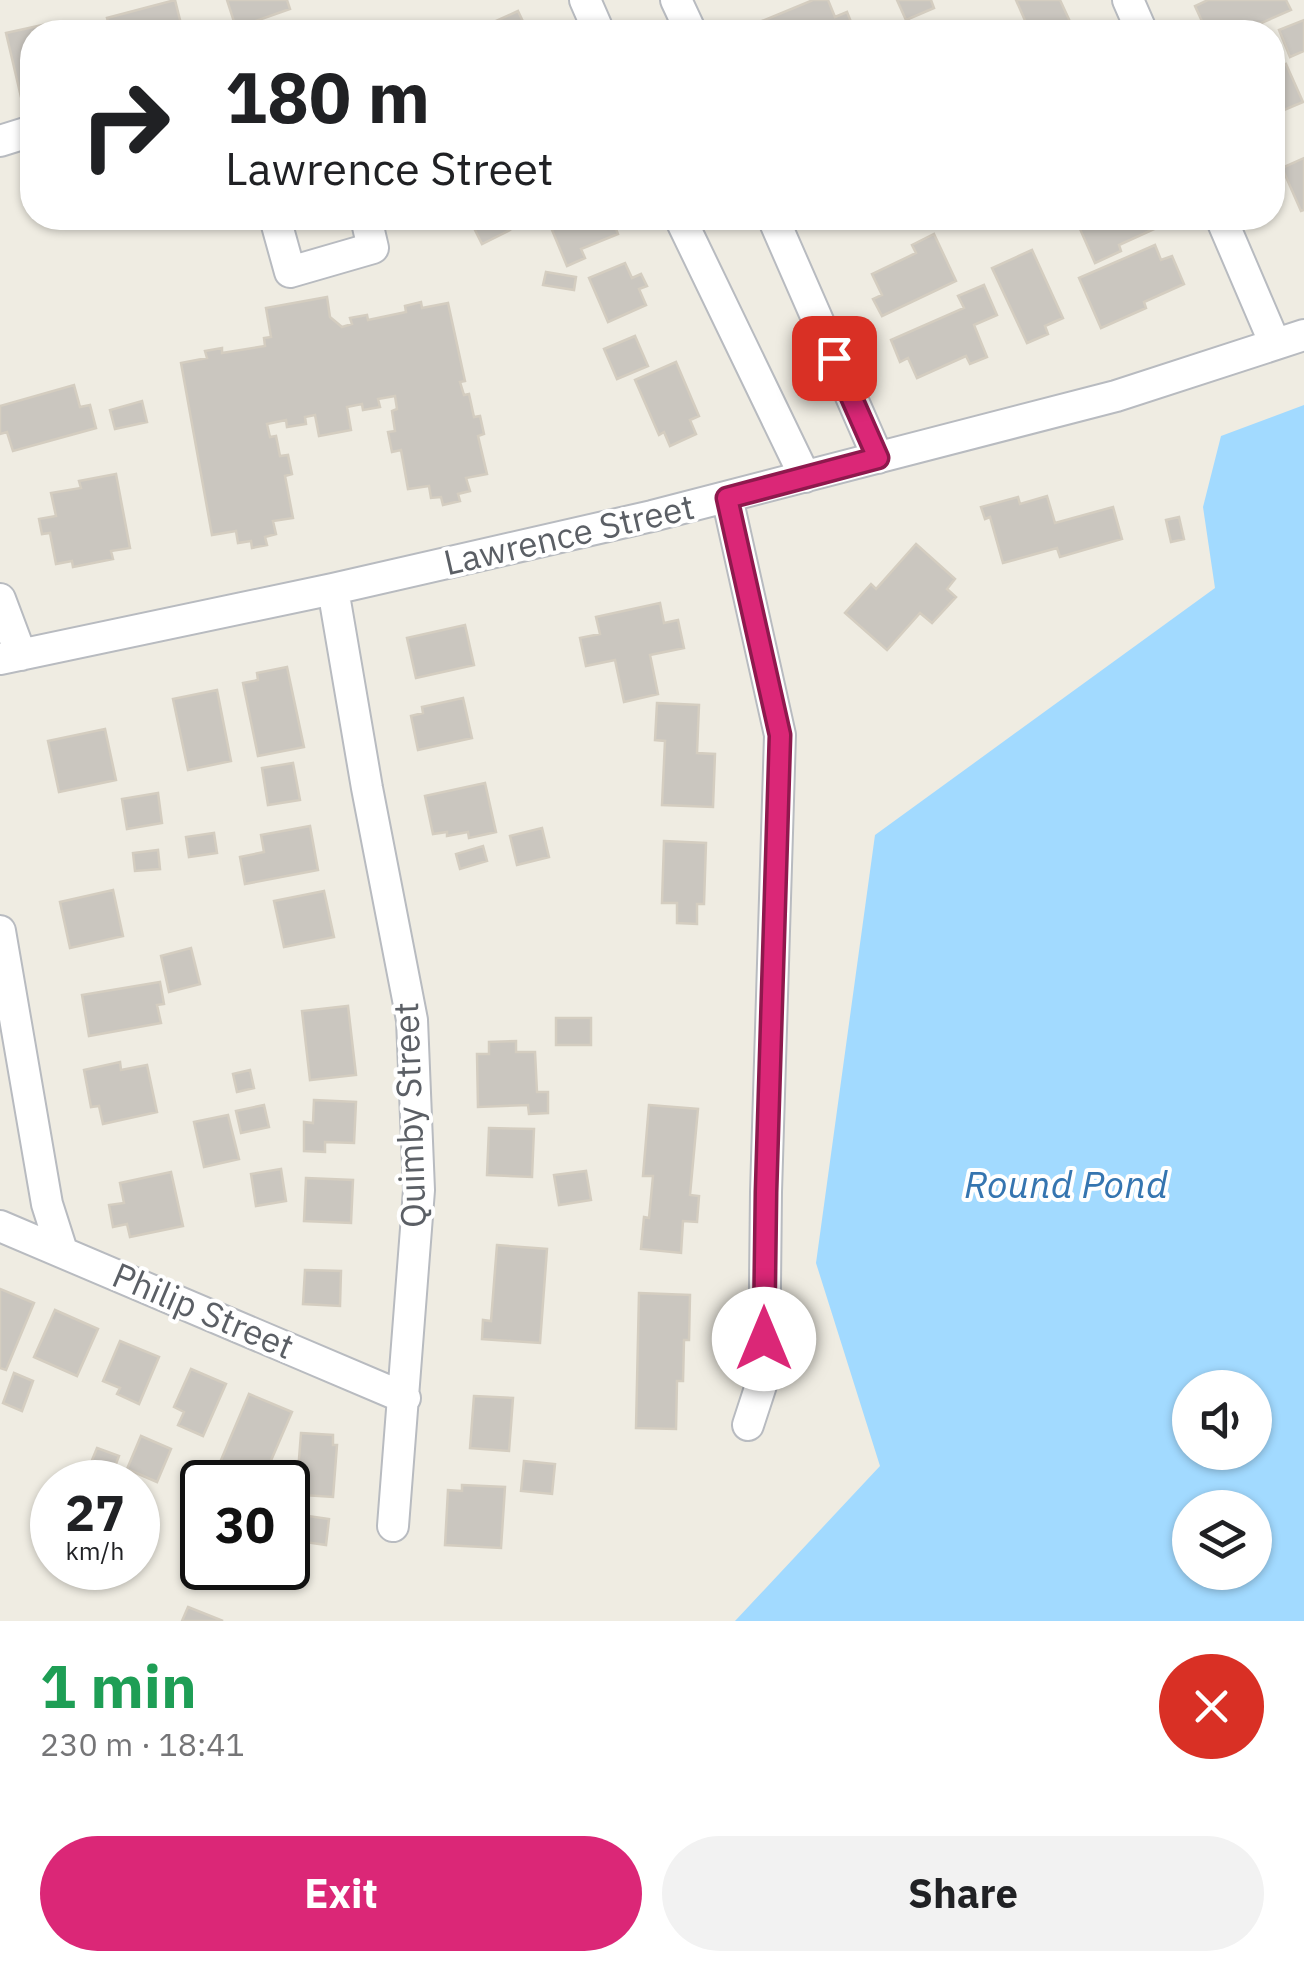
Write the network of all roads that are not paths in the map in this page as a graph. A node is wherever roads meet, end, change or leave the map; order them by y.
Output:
1 (278, 230) edge
2 (369, 230) edge
3 (686, 230) edge
4 (778, 230) edge
5 (1228, 230) edge
6 (1290, 339) edge
7 (878, 458) junction
8 (805, 477) junction
9 (727, 498) junction
10 (333, 589) junction
11 (0, 599) edge
12 (10, 657) edge
13 (0, 931) edge
14 (0, 1226) edge
15 (62, 1250) junction
16 (405, 1398) junction
17 (748, 1425) dead end
18 (393, 1526) dead end

1 - 2 street
3 - 8 street
4 - 7 street
5 - 6 street
6 - 7 street, Lawrence Street
7 - 8 street, Lawrence Street
8 - 9 street, Lawrence Street
9 - 10 street, Lawrence Street
9 - 17 street
10 - 12 street, Lawrence Street
10 - 16 street, Quimby Street
11 - 12 street
13 - 15 street
14 - 15 street, Philip Street
15 - 16 street, Philip Street
16 - 18 street, Quimby Street

